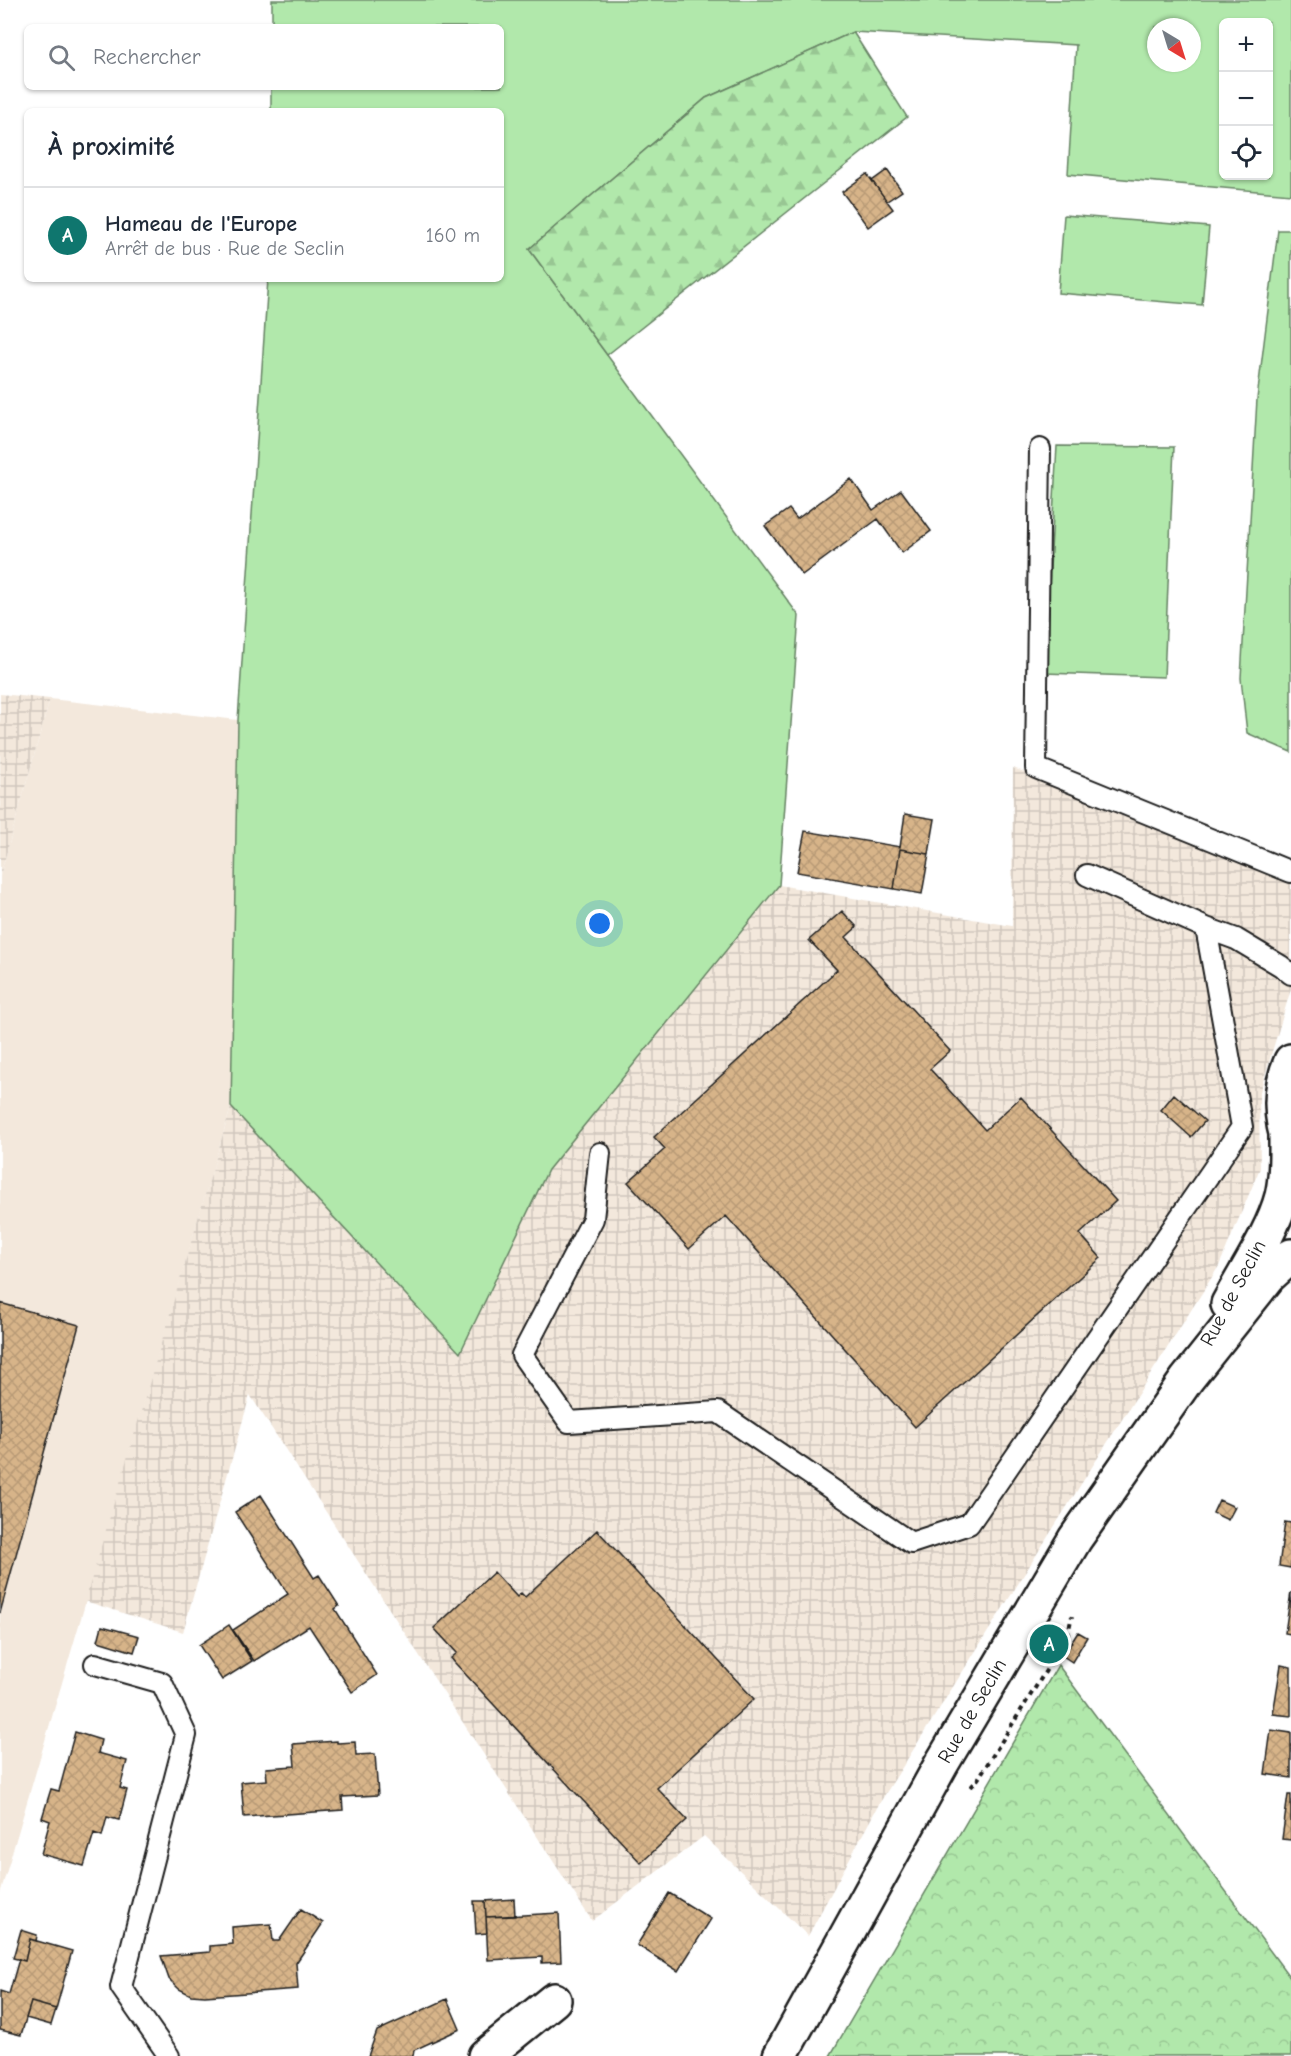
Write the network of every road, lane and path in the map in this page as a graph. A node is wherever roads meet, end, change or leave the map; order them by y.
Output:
1 (1040, 449) dead end
2 (1291, 872) edge
3 (1087, 875) dead end
4 (1206, 928) junction
5 (1291, 974) edge
6 (1291, 1061) edge
7 (1288, 1143) edge
8 (600, 1153) dead end
9 (1291, 1256) edge
10 (1186, 1379) junction
11 (95, 1664) dead end
12 (554, 2000) dead end
13 (170, 2056) edge
14 (485, 2056) edge
15 (780, 2056) edge

1 - 2 lane
3 - 4 lane
4 - 5 lane
4 - 8 lane
6 - 7 main road, Rue de Seclin
7 - 10 main road, Rue de Seclin
9 - 10 main road, Rue de Seclin
10 - 15 main road, Rue de Seclin
11 - 13 lane
12 - 14 main road

